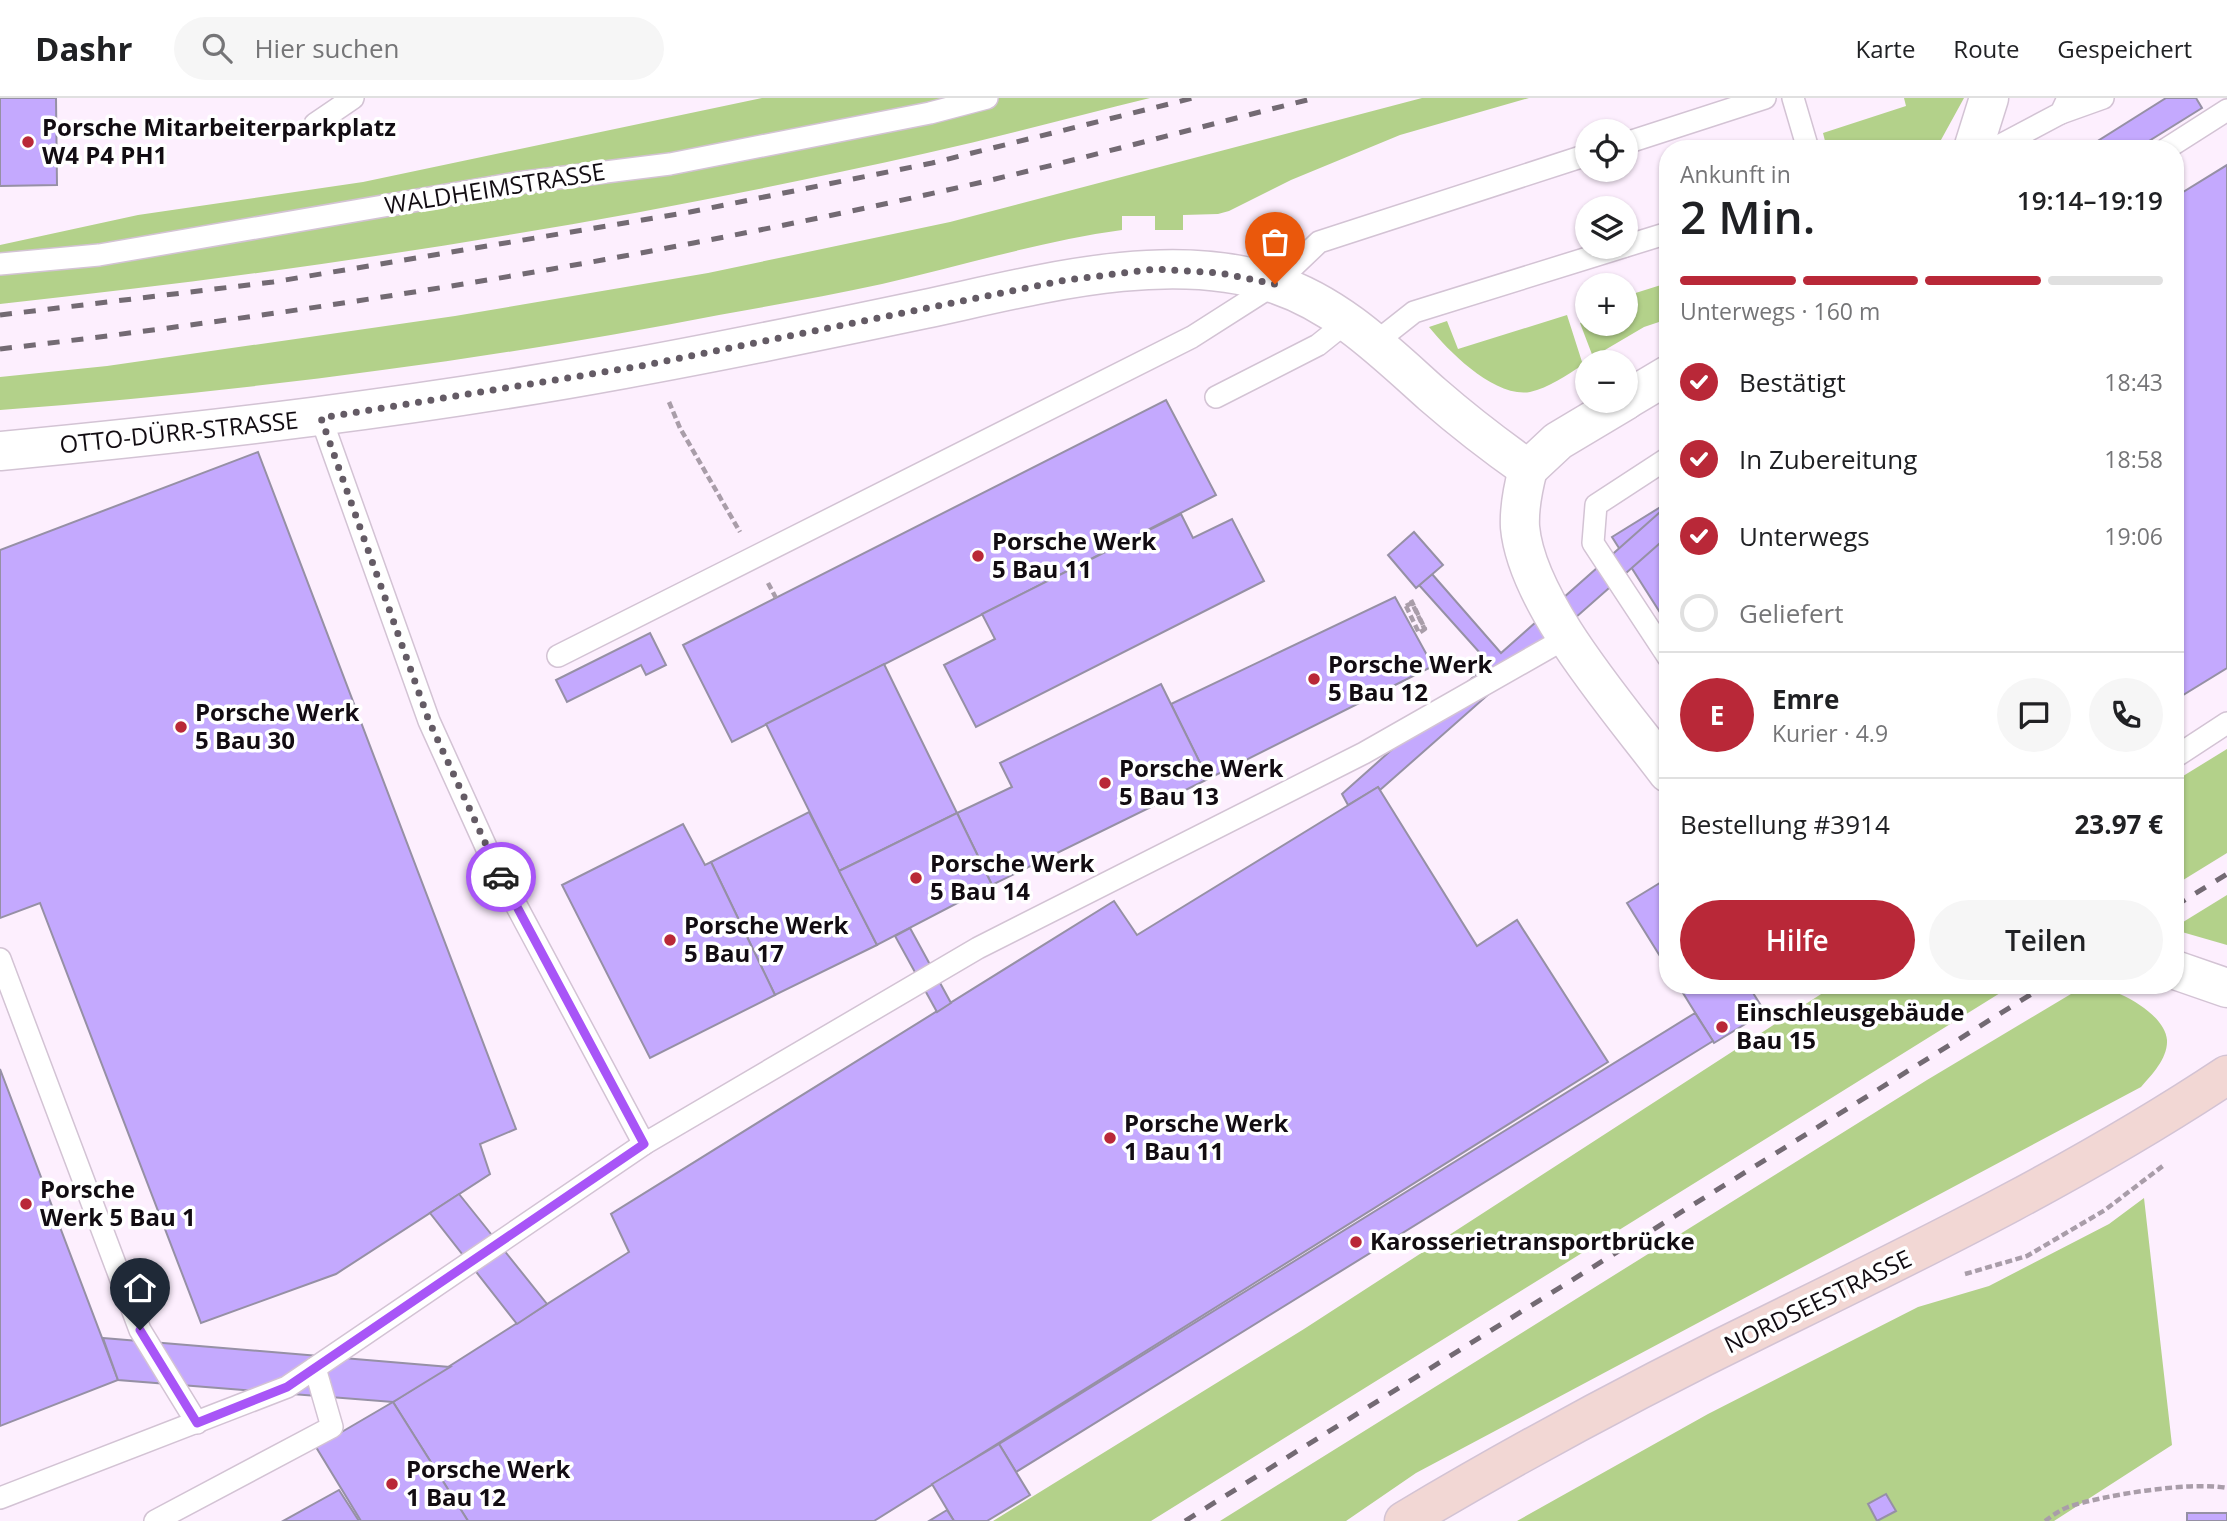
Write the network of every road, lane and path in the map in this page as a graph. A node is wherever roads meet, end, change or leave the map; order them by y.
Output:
1 (353, 98) edge
2 (987, 98) edge
3 (1765, 98) edge
4 (1793, 98) edge
5 (1989, 98) edge
6 (2103, 98) edge
7 (2064, 105) edge
8 (2227, 110) edge
9 (315, 124) dead end
10 (1638, 139) edge
11 (1805, 140) edge
12 (1976, 140) edge
13 (2008, 140) edge
14 (2180, 140) edge
15 (1575, 159) edge
16 (1659, 236) edge
17 (1638, 242) edge
18 (1583, 259) edge
19 (0, 264) edge
20 (1275, 284) junction
21 (1362, 331) junction
22 (660, 362) junction
23 (1659, 381) edge
24 (1638, 393) edge
25 (1216, 397) dead end
26 (1605, 413) edge
27 (321, 418) junction
28 (0, 451) edge
29 (1659, 464) edge
30 (1528, 469) junction
31 (754, 557) junction
32 (776, 598) dead end
33 (1411, 600) dead end
34 (1415, 635) dead end
35 (1566, 638) junction
36 (1659, 643) edge
37 (558, 656) dead end
38 (2227, 723) edge
39 (2184, 751) edge
40 (1659, 761) edge
41 (0, 959) edge
42 (2184, 973) edge
43 (2227, 988) edge
44 (2227, 1074) edge
45 (644, 1144) junction
46 (315, 1368) junction
47 (197, 1423) junction
48 (2227, 1488) edge
49 (0, 1498) edge
50 (155, 1521) edge
51 (1404, 1521) edge
52 (2045, 1521) edge

1 - 9 lane
2 - 19 lane, WALDHEIMSTRASSE
3 - 10 lane
4 - 11 lane
5 - 12 street
6 - 7 lane
7 - 13 lane
8 - 14 lane
15 - 20 lane
16 - 17 lane
18 - 21 lane
20 - 21 street, OTTO-DÜRR-STRASSE
20 - 22 street, OTTO-DÜRR-STRASSE
20 - 31 lane
21 - 25 lane
21 - 30 street, OTTO-DÜRR-STRASSE
22 - 27 street, OTTO-DÜRR-STRASSE
22 - 31 path
23 - 24 street
26 - 30 street
27 - 28 street, OTTO-DÜRR-STRASSE
27 - 45 lane
29 - 36 lane
30 - 35 street
31 - 32 path
31 - 37 lane
33 - 34 path, bridge
35 - 40 street
35 - 45 lane
38 - 39 lane
41 - 47 lane
42 - 43 street
44 - 51 main road, NORDSEESTRASSE
45 - 46 lane
46 - 47 lane
46 - 50 lane
47 - 49 lane
48 - 52 path

